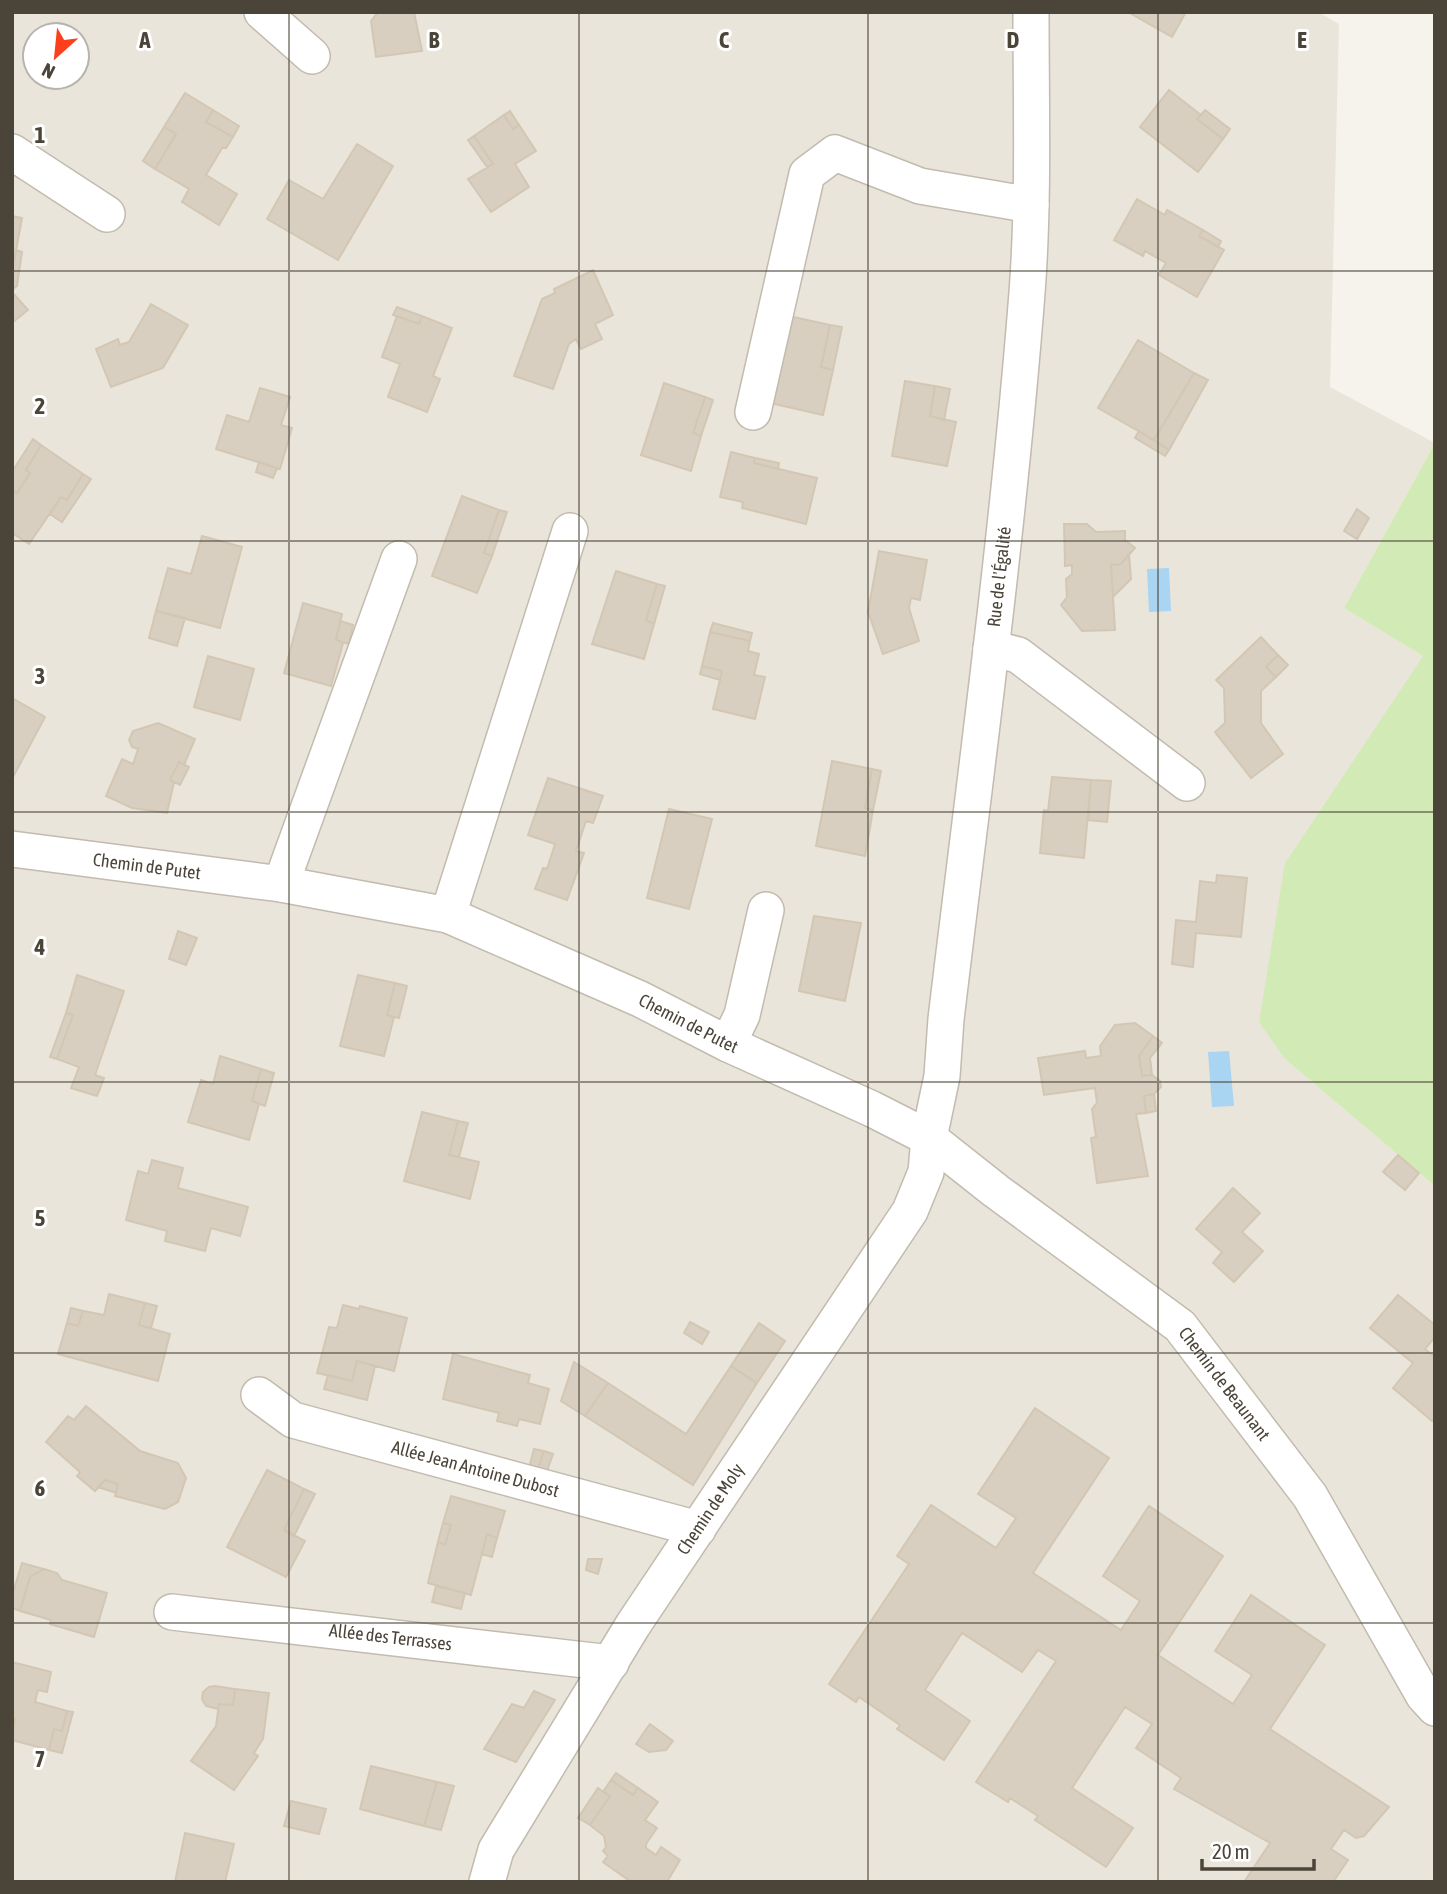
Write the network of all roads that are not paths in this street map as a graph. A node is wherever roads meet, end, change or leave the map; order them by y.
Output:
1 (262, 12) edge
2 (1031, 12) edge
3 (312, 56) dead end
4 (12, 152) edge
5 (1031, 205) junction
6 (107, 214) dead end
7 (753, 412) dead end
8 (570, 531) dead end
9 (399, 559) dead end
10 (992, 638) junction
11 (1169, 743) dead end
12 (1187, 783) dead end
13 (12, 849) edge
14 (281, 884) junction
15 (766, 910) dead end
16 (448, 915) junction
17 (728, 1044) junction
18 (929, 1138) junction
19 (259, 1395) dead end
20 (698, 1529) junction
21 (172, 1612) dead end
22 (611, 1663) junction
23 (1435, 1708) edge
24 (486, 1882) edge

1 - 3 street
2 - 5 street, Rue de l'Égalité
4 - 6 street
5 - 7 street
5 - 10 street, Rue de l'Égalité
8 - 16 street
9 - 14 street
10 - 11 street
10 - 12 street
10 - 18 street, Rue de l'Égalité
13 - 14 street, Chemin de Putet
14 - 16 street, Chemin de Putet
15 - 17 street
16 - 17 street, Chemin de Putet
17 - 18 street, Chemin de Putet
18 - 20 street, Chemin de Moly
18 - 23 street, Chemin de Beaunant
19 - 20 street, Allée Jean Antoine Dubost
20 - 22 street, Chemin de Moly
21 - 22 street, Allée des Terrasses
22 - 24 street, Chemin de Moly

